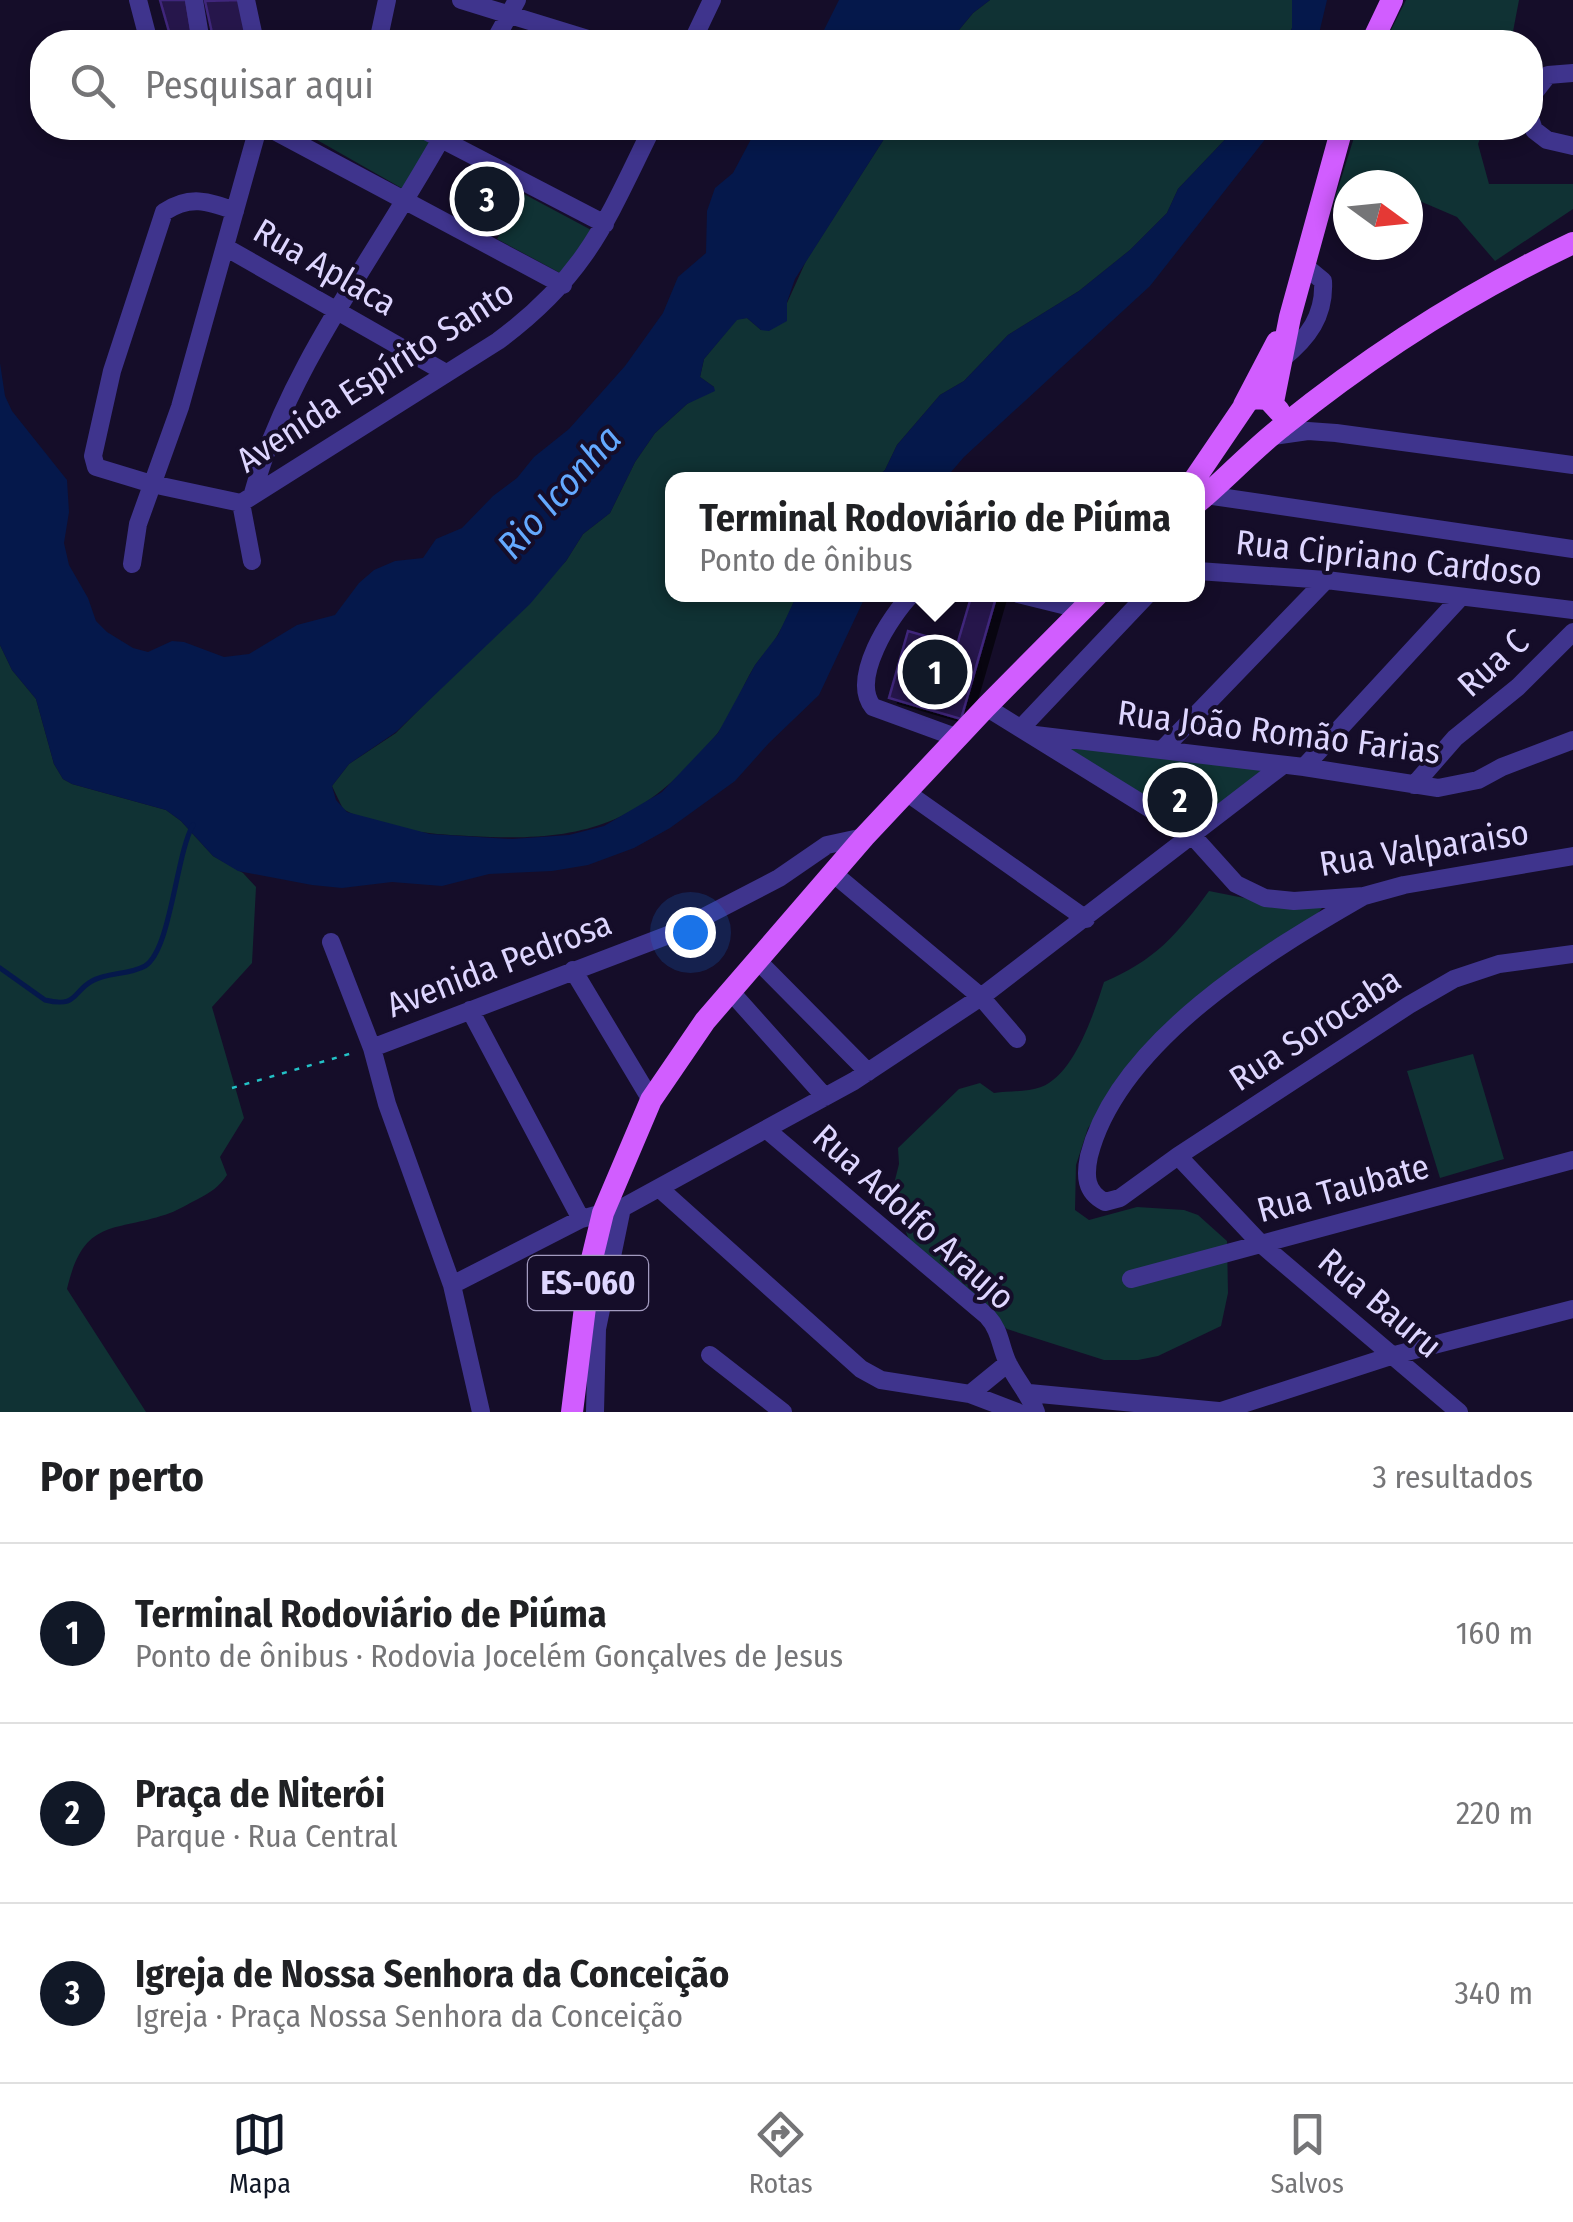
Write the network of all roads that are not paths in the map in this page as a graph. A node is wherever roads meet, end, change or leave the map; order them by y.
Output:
1 (138, 0) edge
2 (194, 0) edge
3 (246, 0) edge
4 (388, 0) edge
5 (462, 0) edge
6 (712, 0) edge
7 (1392, 0) edge
8 (513, 8) edge
9 (146, 30) edge
10 (199, 30) edge
11 (254, 30) edge
12 (381, 30) edge
13 (501, 30) edge
14 (568, 30) edge
15 (698, 30) edge
16 (1378, 30) edge
17 (1573, 73) edge
18 (1543, 79) edge
19 (1543, 137) edge
20 (255, 140) edge
21 (291, 140) edge
22 (440, 140) edge
23 (456, 140) edge
24 (646, 140) edge
25 (1339, 140) edge
26 (1573, 146) edge
27 (404, 201) junction
28 (235, 211) junction
29 (605, 224) junction
30 (1573, 243) edge
31 (224, 247) junction
32 (1306, 267) junction
33 (563, 285) junction
34 (338, 310) junction
35 (1290, 317) junction
36 (1282, 359) junction
37 (446, 373) junction
38 (1242, 408) junction
39 (1274, 423) junction
40 (1573, 465) edge
41 (1205, 480) edge
42 (152, 484) junction
43 (1205, 486) edge
44 (1205, 493) edge
45 (247, 498) junction
46 (1573, 549) edge
47 (252, 561) dead end
48 (132, 564) dead end
49 (1205, 571) edge
50 (1326, 580) junction
51 (1460, 598) junction
52 (906, 602) edge
53 (1091, 602) edge
54 (1141, 602) edge
55 (1573, 610) edge
56 (1573, 632) edge
57 (986, 707) junction
58 (1025, 731) junction
59 (958, 738) junction
60 (1573, 740) edge
61 (1162, 750) junction
62 (1283, 765) junction
63 (1304, 767) junction
64 (1414, 785) junction
65 (906, 792) junction
66 (1191, 834) junction
67 (864, 838) junction
68 (1573, 856) edge
69 (834, 874) junction
70 (1364, 896) junction
71 (1086, 919) junction
72 (331, 942) dead end
73 (1573, 954) edge
74 (758, 961) junction
75 (573, 970) junction
76 (732, 992) junction
77 (981, 997) junction
78 (470, 1010) junction
79 (1017, 1039) dead end
80 (372, 1048) junction
81 (868, 1072) junction
82 (824, 1096) junction
83 (651, 1100) junction
84 (767, 1130) junction
85 (1178, 1156) junction
86 (1573, 1160) edge
87 (660, 1188) junction
88 (602, 1213) junction
89 (1261, 1244) junction
90 (1131, 1280) dead end
91 (452, 1284) junction
92 (1568, 1315) edge
93 (710, 1355) dead end
94 (1392, 1356) junction
95 (1008, 1363) junction
96 (1028, 1393) junction
97 (970, 1394) junction
98 (1225, 1411) edge
99 (481, 1412) edge
100 (572, 1412) edge
101 (596, 1412) edge
102 (783, 1412) edge
103 (1017, 1412) edge
104 (1036, 1412) edge
105 (1458, 1412) edge

1 - 9 street
2 - 10 street
3 - 11 street
4 - 12 street
5 - 8 street
6 - 15 street
7 - 16 main road
8 - 13 street
8 - 14 street
17 - 18 street
19 - 26 street
20 - 28 street
21 - 27 street
22 - 27 street
23 - 29 street
24 - 29 street, Avenida Espírito Santo
25 - 32 main road
27 - 33 street
27 - 34 street
28 - 31 street
28 - 42 street, Avenida Espírito Santo
29 - 33 street, Avenida Espírito Santo
30 - 39 main road
31 - 34 street, Rua Aplaca
31 - 42 street
32 - 35 main road
32 - 36 street
33 - 37 street, Avenida Espírito Santo
34 - 37 street, Rua Aplaca
34 - 45 street
35 - 36 main road
35 - 38 main road
36 - 39 main road
37 - 45 street, Avenida Espírito Santo
38 - 39 main road
38 - 39 main road
38 - 41 main road
39 - 40 street
39 - 43 main road
42 - 45 street, Avenida Espírito Santo
42 - 48 street
44 - 46 street
45 - 47 street
49 - 50 street, Rua Cipriano Cardoso
50 - 51 street, Rua Cipriano Cardoso
50 - 61 street
51 - 55 street, Rua Cipriano Cardoso
51 - 63 street
52 - 59 street
53 - 57 main road, ES-060
54 - 58 street
56 - 64 street, Rua C
57 - 58 street, Rua Valparaiso
57 - 59 main road, ES-060
58 - 61 street, Rua João Romão Farias
58 - 66 street, Rua Valparaiso
59 - 65 main road, ES-060
60 - 64 street, Rua João Romão Farias
61 - 62 street, Rua João Romão Farias
62 - 63 street, Rua João Romão Farias
62 - 66 street
63 - 64 street, Rua João Romão Farias
65 - 67 main road, ES-060
65 - 71 street
66 - 70 street, Rua Valparaiso
66 - 71 street
67 - 69 main road, ES-060
67 - 75 street, Avenida Pedrosa
68 - 70 street, Rua Valparaiso
69 - 74 main road, ES-060
69 - 77 street
70 - 85 street, Rua Sorocaba
71 - 77 street
72 - 80 street
73 - 85 street, Rua Sorocaba
74 - 76 main road, ES-060
74 - 81 street
75 - 78 street, Avenida Pedrosa
75 - 83 street
76 - 82 street
76 - 83 main road, ES-060
77 - 79 street
77 - 81 street
78 - 80 street, Avenida Pedrosa
78 - 88 street
80 - 91 street
81 - 82 street
82 - 84 street
83 - 88 main road, ES-060
84 - 87 street
84 - 95 street, Rua Adolfo Araujo
85 - 89 street, Rua Bauru
86 - 89 street, Rua Taubate
87 - 88 street
87 - 97 street
88 - 91 street
88 - 100 main road, ES-060
88 - 101 street
89 - 90 street, Rua Taubate
89 - 94 street, Rua Bauru
91 - 99 street
92 - 94 street
93 - 102 street
94 - 98 street
94 - 105 street, Rua Bauru
95 - 96 street, Rua Adolfo Araujo
95 - 97 street
96 - 98 street
96 - 104 street, Rua Adolfo Araujo
97 - 103 street

